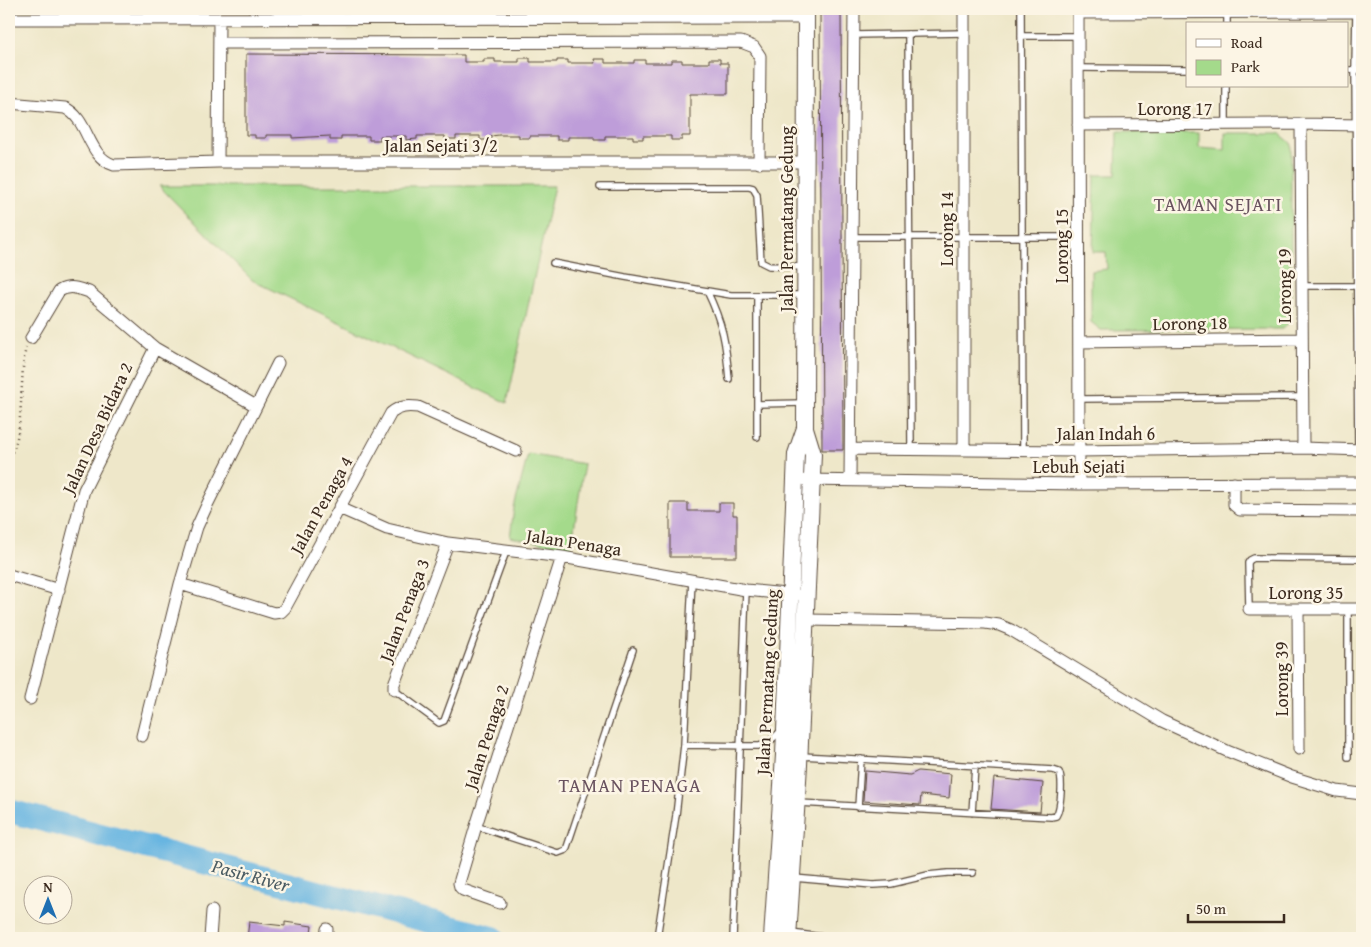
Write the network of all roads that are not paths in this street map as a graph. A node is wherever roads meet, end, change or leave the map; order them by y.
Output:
1 (854, 9) edge
2 (964, 9) edge
3 (1021, 9) edge
4 (1078, 11) edge
5 (1358, 11) edge
6 (806, 13) edge
7 (641, 14) edge
8 (704, 14) edge
9 (764, 14) edge
10 (1227, 15) edge
11 (9, 19) edge
12 (219, 19) junction
13 (964, 33) junction
14 (908, 34) junction
15 (854, 35) junction
16 (1021, 36) junction
17 (1078, 36) junction
18 (219, 43) junction
19 (1078, 68) junction
20 (1186, 69) edge
21 (1348, 70) edge
22 (1355, 70) junction
23 (1362, 70) edge
24 (1226, 88) edge
25 (9, 103) edge
26 (1301, 124) junction
27 (1078, 125) junction
28 (1226, 125) junction
29 (1359, 125) edge
30 (218, 162) junction
31 (806, 162) junction
32 (759, 163) junction
33 (600, 187) dead end
34 (852, 236) junction
35 (909, 237) junction
36 (964, 237) junction
37 (1022, 237) junction
38 (1078, 237) junction
39 (553, 263) dead end
40 (806, 267) junction
41 (1302, 286) junction
42 (1360, 286) edge
43 (706, 291) junction
44 (756, 295) junction
45 (806, 295) junction
46 (31, 338) road end
47 (1302, 339) junction
48 (1079, 342) junction
49 (155, 348) junction
50 (278, 363) dead end
51 (729, 379) dead end
52 (1302, 397) junction
53 (1079, 399) junction
54 (805, 403) junction
55 (756, 404) junction
56 (256, 406) junction
57 (756, 437) dead end
58 (1303, 448) junction
59 (851, 449) junction
60 (911, 449) junction
61 (964, 450) junction
62 (1360, 450) edge
63 (516, 451) dead end
64 (1023, 451) junction
65 (1078, 452) junction
66 (804, 480) junction
67 (850, 480) junction
68 (1234, 483) junction
69 (1362, 483) edge
70 (1078, 484) junction
71 (339, 508) junction
72 (1362, 511) edge
73 (448, 543) junction
74 (507, 549) junction
75 (562, 557) junction
76 (1362, 559) edge
77 (9, 575) edge
78 (692, 580) junction
79 (180, 584) junction
80 (59, 590) junction
81 (746, 590) junction
82 (791, 594) junction
83 (808, 596) junction
84 (1249, 609) joint
85 (1298, 609) junction
86 (1348, 609) junction
87 (1362, 609) edge
88 (806, 620) junction
89 (633, 650) dead end
90 (394, 690) joint
91 (30, 699) dead end
92 (785, 727) junction
93 (142, 736) dead end
94 (684, 745) junction
95 (741, 746) junction
96 (1299, 749) dead end
97 (800, 756) junction
98 (1348, 757) dead end
99 (861, 759) junction
100 (975, 766) junction
101 (1362, 794) edge
102 (797, 803) junction
103 (858, 807) junction
104 (972, 813) junction
105 (476, 826) junction
106 (973, 873) dead end
107 (792, 877) junction
108 (500, 903) dead end
109 (212, 911) dead end
110 (788, 936) edge
111 (210, 938) edge
112 (662, 938) edge
113 (733, 938) edge
114 (772, 938) edge
115 (830, 938) edge

1 - 15 street
2 - 13 street, Lorong 14
3 - 16 lane
4 - 10 street
4 - 17 street, Lorong 15
5 - 10 street
5 - 22 lane
6 - 9 street
6 - 31 main road, Jalan Permatang Gedung
7 - 8 street
7 - 12 street
8 - 9 street
11 - 12 street
12 - 18 street
13 - 14 lane
13 - 36 street, Lorong 14
14 - 15 lane
14 - 35 lane
15 - 34 street
16 - 17 lane
16 - 37 lane
17 - 19 street, Lorong 15
18 - 30 street
18 - 32 street
19 - 20 lane
19 - 27 street, Lorong 15
21 - 22 lane
22 - 23 lane
22 - 29 lane
24 - 28 lane
25 - 30 street, Jalan Sejati 3/2
26 - 28 street, Lorong 17
26 - 29 street, Lorong 17
26 - 41 street, Lorong 19
27 - 28 street, Lorong 17
27 - 38 street, Lorong 15
29 - 42 lane
30 - 32 street, Jalan Sejati 3/2
31 - 32 street, Jalan Sejati 3/2
31 - 40 main road, Jalan Permatang Gedung
33 - 40 lane
34 - 35 lane
34 - 59 street
35 - 36 lane
35 - 60 lane
36 - 37 lane
36 - 61 street, Lorong 14
37 - 38 lane
37 - 64 lane
38 - 48 street, Lorong 15
39 - 43 lane
40 - 45 main road, Jalan Permatang Gedung
41 - 42 lane
41 - 47 street, Lorong 19
42 - 62 lane
43 - 44 lane
43 - 51 lane
44 - 45 lane
44 - 55 lane
45 - 54 main road, Jalan Permatang Gedung
46 - 49 street
47 - 48 street, Lorong 18
47 - 52 street, Lorong 19
48 - 53 street, Lorong 15
49 - 56 street
49 - 80 street, Jalan Desa Bidara 2
50 - 56 street
52 - 53 lane
52 - 58 street, Lorong 19
53 - 65 street, Lorong 15
54 - 55 lane
54 - 66 main road, Jalan Permatang Gedung
55 - 57 lane
56 - 79 street
58 - 62 street, Jalan Indah 6
58 - 65 street, Jalan Indah 6
59 - 60 street, Jalan Indah 6
59 - 67 street
60 - 61 street, Jalan Indah 6
61 - 64 street, Jalan Indah 6
63 - 71 street, Jalan Penaga 4
64 - 65 street, Jalan Indah 6
65 - 70 street, Lorong 15
66 - 67 street, Lebuh Sejati
66 - 82 main road, Jalan Permatang Gedung
66 - 83 main road, Jalan Permatang Gedung
67 - 70 street, Lebuh Sejati
68 - 69 street, Lebuh Sejati
68 - 70 street, Lebuh Sejati
68 - 72 street
71 - 73 street, Jalan Penaga
71 - 79 street, Jalan Penaga 4
73 - 74 street, Jalan Penaga
73 - 90 street, Jalan Penaga 3
74 - 75 street, Jalan Penaga
74 - 90 lane
75 - 78 street, Jalan Penaga
75 - 105 street, Jalan Penaga 2
76 - 84 lane
77 - 80 street
78 - 81 street, Jalan Penaga
78 - 94 lane
79 - 93 street
80 - 91 street, Jalan Desa Bidara 2
81 - 82 street, Jalan Penaga
81 - 95 lane
82 - 83 street, Jalan Penaga
82 - 92 main road, Jalan Permatang Gedung
83 - 88 main road, Jalan Permatang Gedung
84 - 85 street, Lorong 35
85 - 86 street, Lorong 35
85 - 96 street, Lorong 39
86 - 87 street, Lorong 35
86 - 98 lane
88 - 97 main road, Jalan Permatang Gedung
88 - 101 street
89 - 105 lane
92 - 95 lane
92 - 114 main road, Jalan Permatang Gedung
94 - 95 lane
94 - 112 lane
95 - 113 lane
97 - 99 lane
97 - 102 main road, Jalan Permatang Gedung
99 - 100 lane
99 - 103 lane
100 - 104 lane
100 - 104 lane
102 - 103 lane
102 - 107 main road, Jalan Permatang Gedung
103 - 104 lane
105 - 108 street, Jalan Penaga 2
106 - 107 lane
107 - 110 main road, Jalan Permatang Gedung
109 - 111 street
110 - 115 lane

